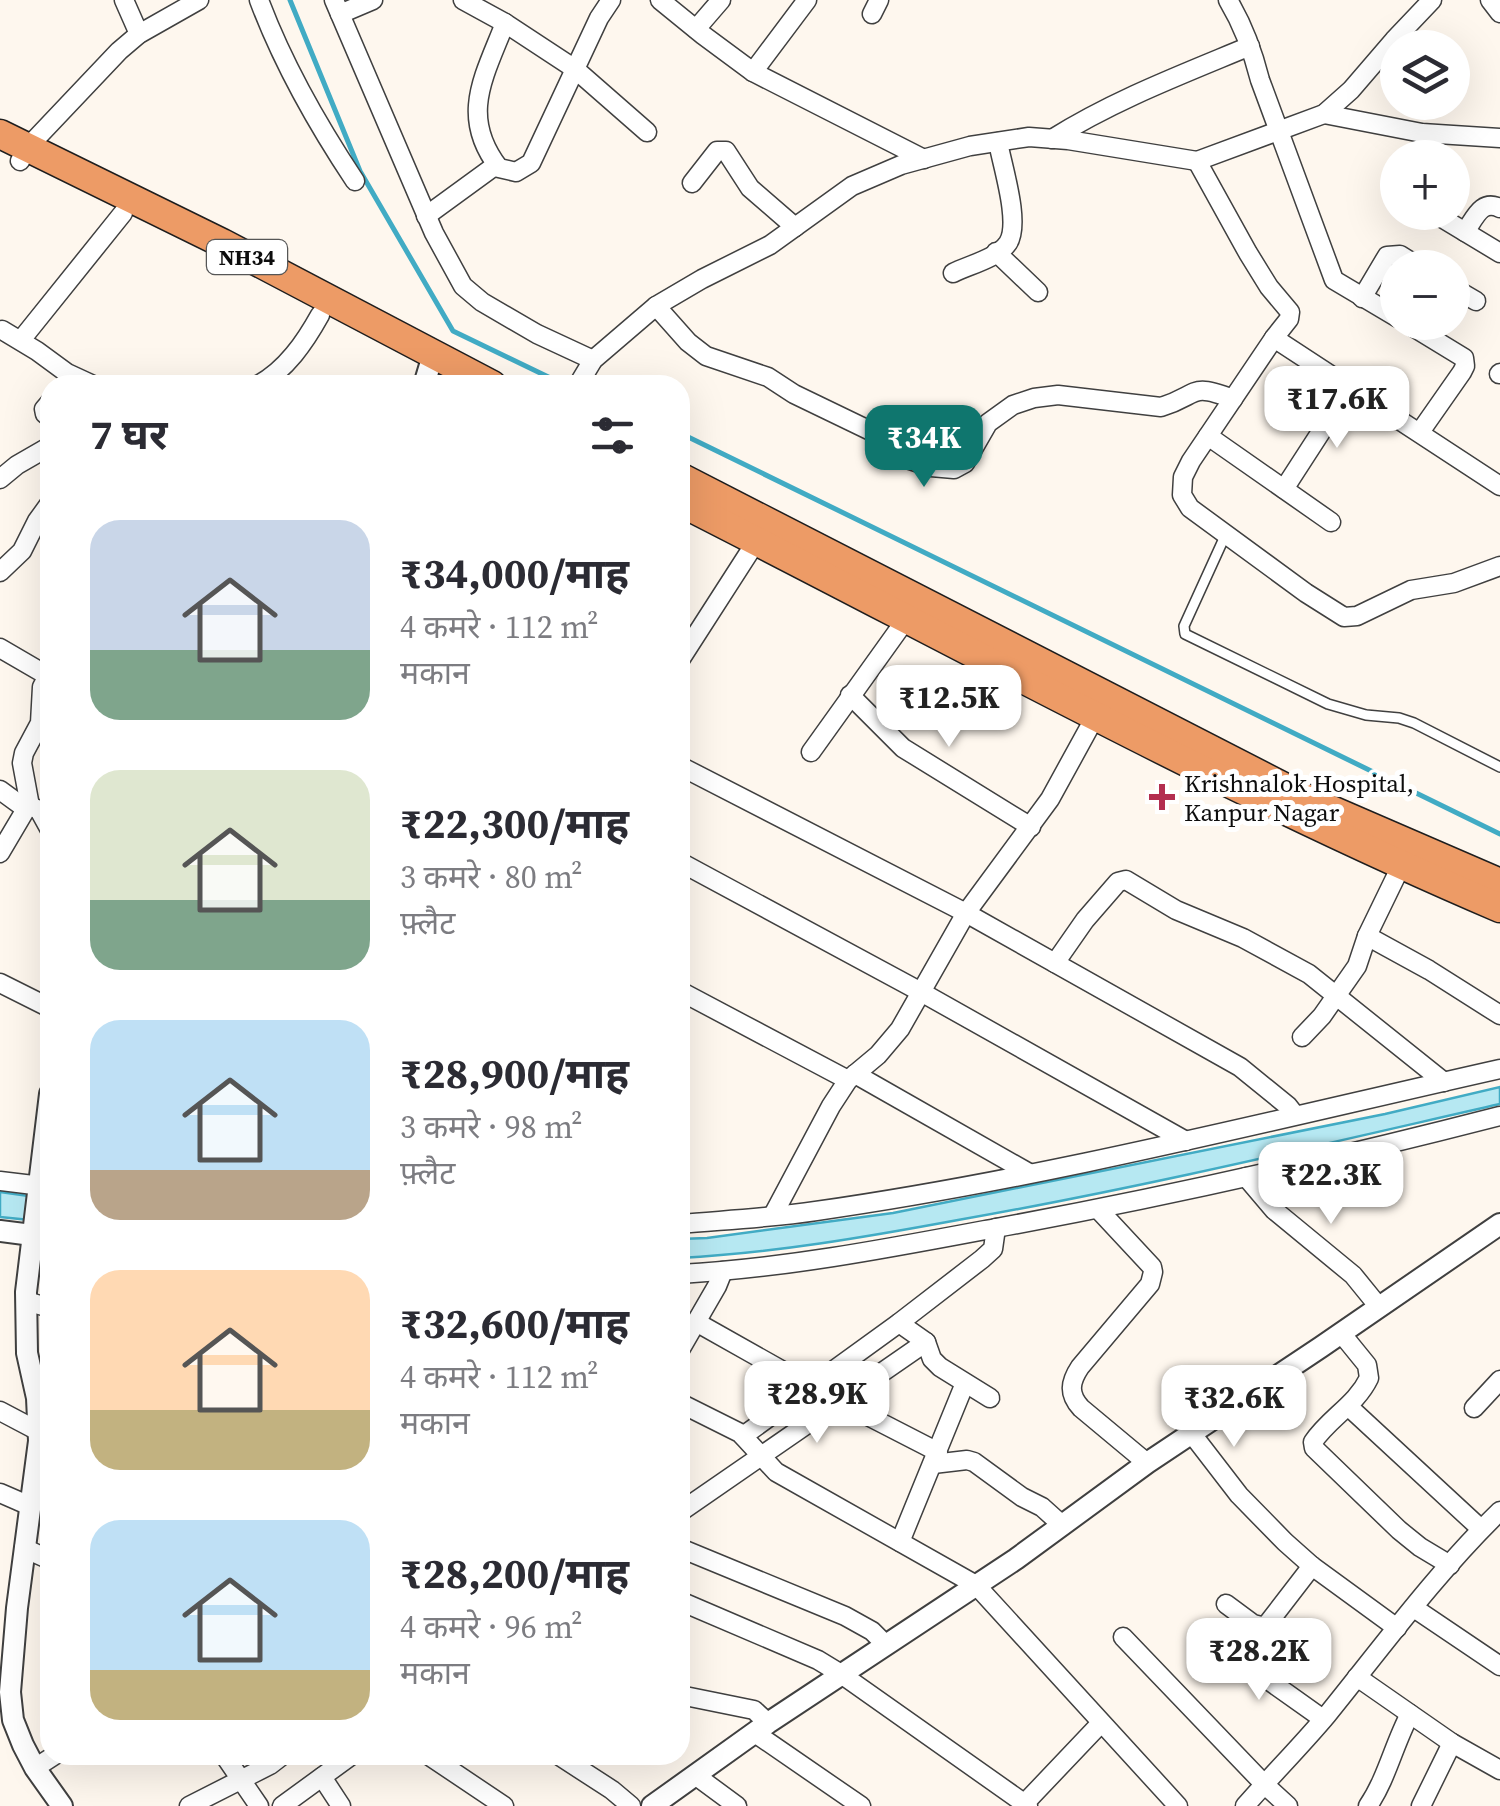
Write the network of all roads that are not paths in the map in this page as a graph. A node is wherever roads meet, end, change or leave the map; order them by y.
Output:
1 (124, 0) edge
2 (199, 0) edge
3 (258, 0) edge
4 (372, 0) edge
5 (463, 0) edge
6 (610, 0) edge
7 (660, 0) edge
8 (721, 0) edge
9 (807, 0) edge
10 (1432, 0) edge
11 (1490, 0) edge
12 (1237, 5) edge
13 (337, 7) edge
14 (1500, 13) edge
15 (504, 24) junction
16 (696, 29) junction
17 (139, 34) junction
18 (1250, 46) junction
19 (575, 69) junction
20 (753, 72) junction
21 (1324, 114) junction
22 (1280, 131) junction
23 (647, 132) dead end
24 (0, 134) edge
25 (1500, 138) edge
26 (1052, 139) junction
27 (998, 142) junction
28 (16, 153) edge
29 (924, 159) junction
30 (1197, 161) junction
31 (496, 165) junction
32 (355, 180) dead end
33 (692, 183) dead end
34 (1500, 208) edge
35 (123, 213) junction
36 (426, 216) junction
37 (795, 228) junction
38 (1462, 230) edge
39 (1465, 232) junction
40 (996, 252) junction
41 (1500, 253) edge
42 (1380, 268) edge
43 (953, 273) dead end
44 (1038, 292) dead end
45 (1362, 298) junction
46 (1470, 298) edge
47 (1476, 301) dead end
48 (656, 306) junction
49 (1380, 308) edge
50 (320, 315) junction
51 (0, 327) edge
52 (1274, 338) junction
53 (21, 340) junction
54 (1434, 340) edge
55 (585, 372) edge
56 (64, 375) edge
57 (274, 375) edge
58 (433, 375) edge
59 (1350, 387) junction
60 (1233, 399) junction
61 (1420, 432) junction
62 (1208, 436) junction
63 (40, 452) edge
64 (0, 478) edge
65 (690, 484) edge
66 (1500, 486) edge
67 (1284, 488) junction
68 (690, 506) edge
69 (40, 516) edge
70 (1331, 522) dead end
71 (762, 531) junction
72 (1226, 534) junction
73 (1500, 566) edge
74 (0, 572) edge
75 (907, 618) junction
76 (690, 644) edge
77 (0, 648) edge
78 (40, 669) edge
79 (850, 695) junction
80 (1095, 718) junction
81 (40, 723) edge
82 (811, 752) dead end
83 (1500, 767) edge
84 (690, 771) edge
85 (0, 790) edge
86 (28, 807) junction
87 (40, 812) edge
88 (1031, 826) junction
89 (0, 852) edge
90 (1401, 866) junction
91 (690, 867) edge
92 (1500, 883) edge
93 (1500, 908) edge
94 (966, 913) junction
95 (1367, 936) junction
96 (1055, 963) junction
97 (0, 983) edge
98 (921, 992) junction
99 (690, 996) edge
100 (1337, 996) junction
101 (40, 1003) edge
102 (1500, 1015) edge
103 (1302, 1037) dead end
104 (1500, 1069) edge
105 (851, 1077) junction
106 (1444, 1082) junction
107 (1295, 1116) junction
108 (1500, 1116) edge
109 (1186, 1141) junction
110 (1030, 1173) junction
111 (1246, 1178) junction
112 (0, 1181) edge
113 (40, 1189) edge
114 (1098, 1208) junction
115 (773, 1216) junction
116 (690, 1223) edge
117 (1500, 1224) edge
118 (996, 1228) junction
119 (0, 1231) edge
120 (39, 1233) edge
121 (722, 1272) junction
122 (690, 1274) edge
123 (26, 1301) junction
124 (40, 1305) edge
125 (1379, 1307) junction
126 (696, 1322) junction
127 (901, 1325) junction
128 (690, 1332) edge
129 (1341, 1333) junction
130 (923, 1340) junction
131 (1500, 1380) edge
132 (965, 1383) junction
133 (812, 1386) junction
134 (990, 1398) dead end
135 (838, 1402) junction
136 (1349, 1407) junction
137 (690, 1408) edge
138 (1474, 1408) dead end
139 (0, 1410) edge
140 (40, 1410) edge
141 (866, 1415) dead end
142 (40, 1418) edge
143 (40, 1433) edge
144 (1192, 1434) junction
145 (744, 1436) junction
146 (761, 1455) junction
147 (936, 1458) junction
148 (1148, 1462) junction
149 (0, 1492) edge
150 (690, 1505) edge
151 (30, 1506) junction
152 (1498, 1516) edge
153 (1062, 1525) junction
154 (1481, 1529) junction
155 (900, 1542) junction
156 (24, 1548) junction
157 (690, 1552) edge
158 (40, 1555) edge
159 (1450, 1565) junction
160 (1312, 1566) junction
161 (976, 1585) junction
162 (1226, 1604) dead end
163 (690, 1605) edge
164 (1414, 1608) junction
165 (1398, 1628) junction
166 (1124, 1637) dead end
167 (886, 1645) junction
168 (1223, 1648) dead end
169 (1500, 1666) edge
170 (841, 1674) junction
171 (1357, 1677) junction
172 (690, 1697) edge
173 (1410, 1714) junction
174 (1323, 1719) junction
175 (1102, 1724) junction
176 (762, 1728) junction
177 (8, 1730) edge
178 (1452, 1742) junction
179 (40, 1765) edge
180 (231, 1765) edge
181 (270, 1765) edge
182 (338, 1765) edge
183 (443, 1765) edge
184 (573, 1765) edge
185 (35, 1768) junction
186 (1500, 1770) edge
187 (322, 1776) junction
188 (695, 1776) junction
189 (241, 1780) junction
190 (1264, 1784) junction
191 (1027, 1804) edge
192 (62, 1806) edge
193 (189, 1806) edge
194 (259, 1806) edge
195 (282, 1806) edge
196 (342, 1806) edge
197 (504, 1806) edge
198 (631, 1806) edge
199 (652, 1806) edge
200 (736, 1806) edge
201 (861, 1806) edge
202 (1178, 1806) edge
203 (1245, 1806) edge
204 (1288, 1806) edge
205 (1368, 1806) edge
206 (1420, 1806) edge

1 - 17 street
2 - 17 street
3 - 32 street
4 - 13 street
5 - 15 street
6 - 19 street
7 - 16 street
8 - 16 street
9 - 20 street
10 - 21 street
11 - 14 street
12 - 18 street
13 - 36 street
15 - 19 street
15 - 31 street
16 - 20 street
17 - 28 street
18 - 22 street
18 - 26 street
19 - 23 street
19 - 31 street
20 - 29 street
21 - 22 street
21 - 25 street
22 - 30 street
22 - 45 street
24 - 28 highway, NH34
26 - 27 street
26 - 30 street
27 - 29 street
27 - 40 street
28 - 35 highway, NH34
28 - 58 highway, NH34
29 - 37 street
30 - 52 street
31 - 36 street
33 - 37 street
34 - 39 street
35 - 50 highway, NH34
35 - 53 street
36 - 55 street
37 - 48 street
38 - 39 street
39 - 41 street
40 - 43 street
40 - 44 street
42 - 45 street
45 - 49 street
46 - 47 street
48 - 55 street
48 - 60 street
50 - 57 street
50 - 58 highway, NH34
51 - 53 street
52 - 59 street
52 - 60 street
53 - 56 street
54 - 61 street
59 - 61 street
59 - 67 street
60 - 62 street
61 - 66 street
62 - 67 street
62 - 72 street
63 - 64 street
65 - 71 highway
67 - 70 street
68 - 71 highway
69 - 74 street
71 - 75 highway
71 - 76 street
71 - 92 highway
72 - 73 street
72 - 83 lane
75 - 79 street
75 - 80 highway
77 - 78 street
79 - 82 street
79 - 88 street
80 - 88 street
80 - 90 highway
81 - 86 street
84 - 94 street
85 - 86 street
86 - 87 street
86 - 89 street
88 - 94 street
90 - 93 highway
90 - 95 street
91 - 98 street
94 - 96 street
94 - 98 street
95 - 100 street
95 - 102 street
96 - 100 street
96 - 107 street
97 - 101 street
98 - 105 street
98 - 109 street
99 - 105 street
100 - 103 street
100 - 106 street
104 - 106 street
105 - 110 street
105 - 115 street
106 - 107 street
107 - 109 street
108 - 111 street
109 - 110 street
110 - 115 street
111 - 114 street
111 - 125 street
112 - 113 street
114 - 118 street
114 - 148 street
115 - 116 street
117 - 125 street
118 - 121 street
118 - 127 street
119 - 120 street
120 - 123 street
121 - 122 street
121 - 126 street
123 - 124 street
123 - 140 street
125 - 129 street
126 - 128 street
126 - 133 street
127 - 130 street
127 - 133 street
129 - 136 street
129 - 144 street
130 - 132 street
130 - 135 street
131 - 138 street
132 - 134 street
132 - 147 street
133 - 135 street
133 - 145 street
135 - 146 street
136 - 154 street
136 - 159 street
137 - 145 street
139 - 142 street
141 - 147 street
143 - 151 street
144 - 148 street
144 - 160 street
145 - 146 street
146 - 150 street
146 - 155 street
147 - 153 street
147 - 155 street
148 - 153 street
149 - 151 street
151 - 156 street
152 - 154 street
153 - 161 street
154 - 159 street
155 - 161 street
156 - 158 street
156 - 177 street
157 - 167 street
159 - 164 street
160 - 162 street
160 - 165 street
161 - 167 street
161 - 175 street
163 - 170 street
164 - 165 street
164 - 169 street
165 - 171 street
166 - 190 street
167 - 170 street
168 - 174 street
170 - 176 street
170 - 191 street
171 - 173 street
171 - 174 street
172 - 176 street
173 - 178 street
173 - 205 street
174 - 190 street
175 - 191 street
175 - 202 street
176 - 188 street
176 - 201 street
177 - 185 street
178 - 186 street
178 - 206 street
179 - 185 street
180 - 189 street
181 - 189 street
182 - 187 street
183 - 197 street
184 - 198 street
185 - 192 street
187 - 195 street
187 - 196 street
188 - 199 street
188 - 200 street
189 - 193 street
189 - 194 street
190 - 203 street
190 - 204 street

